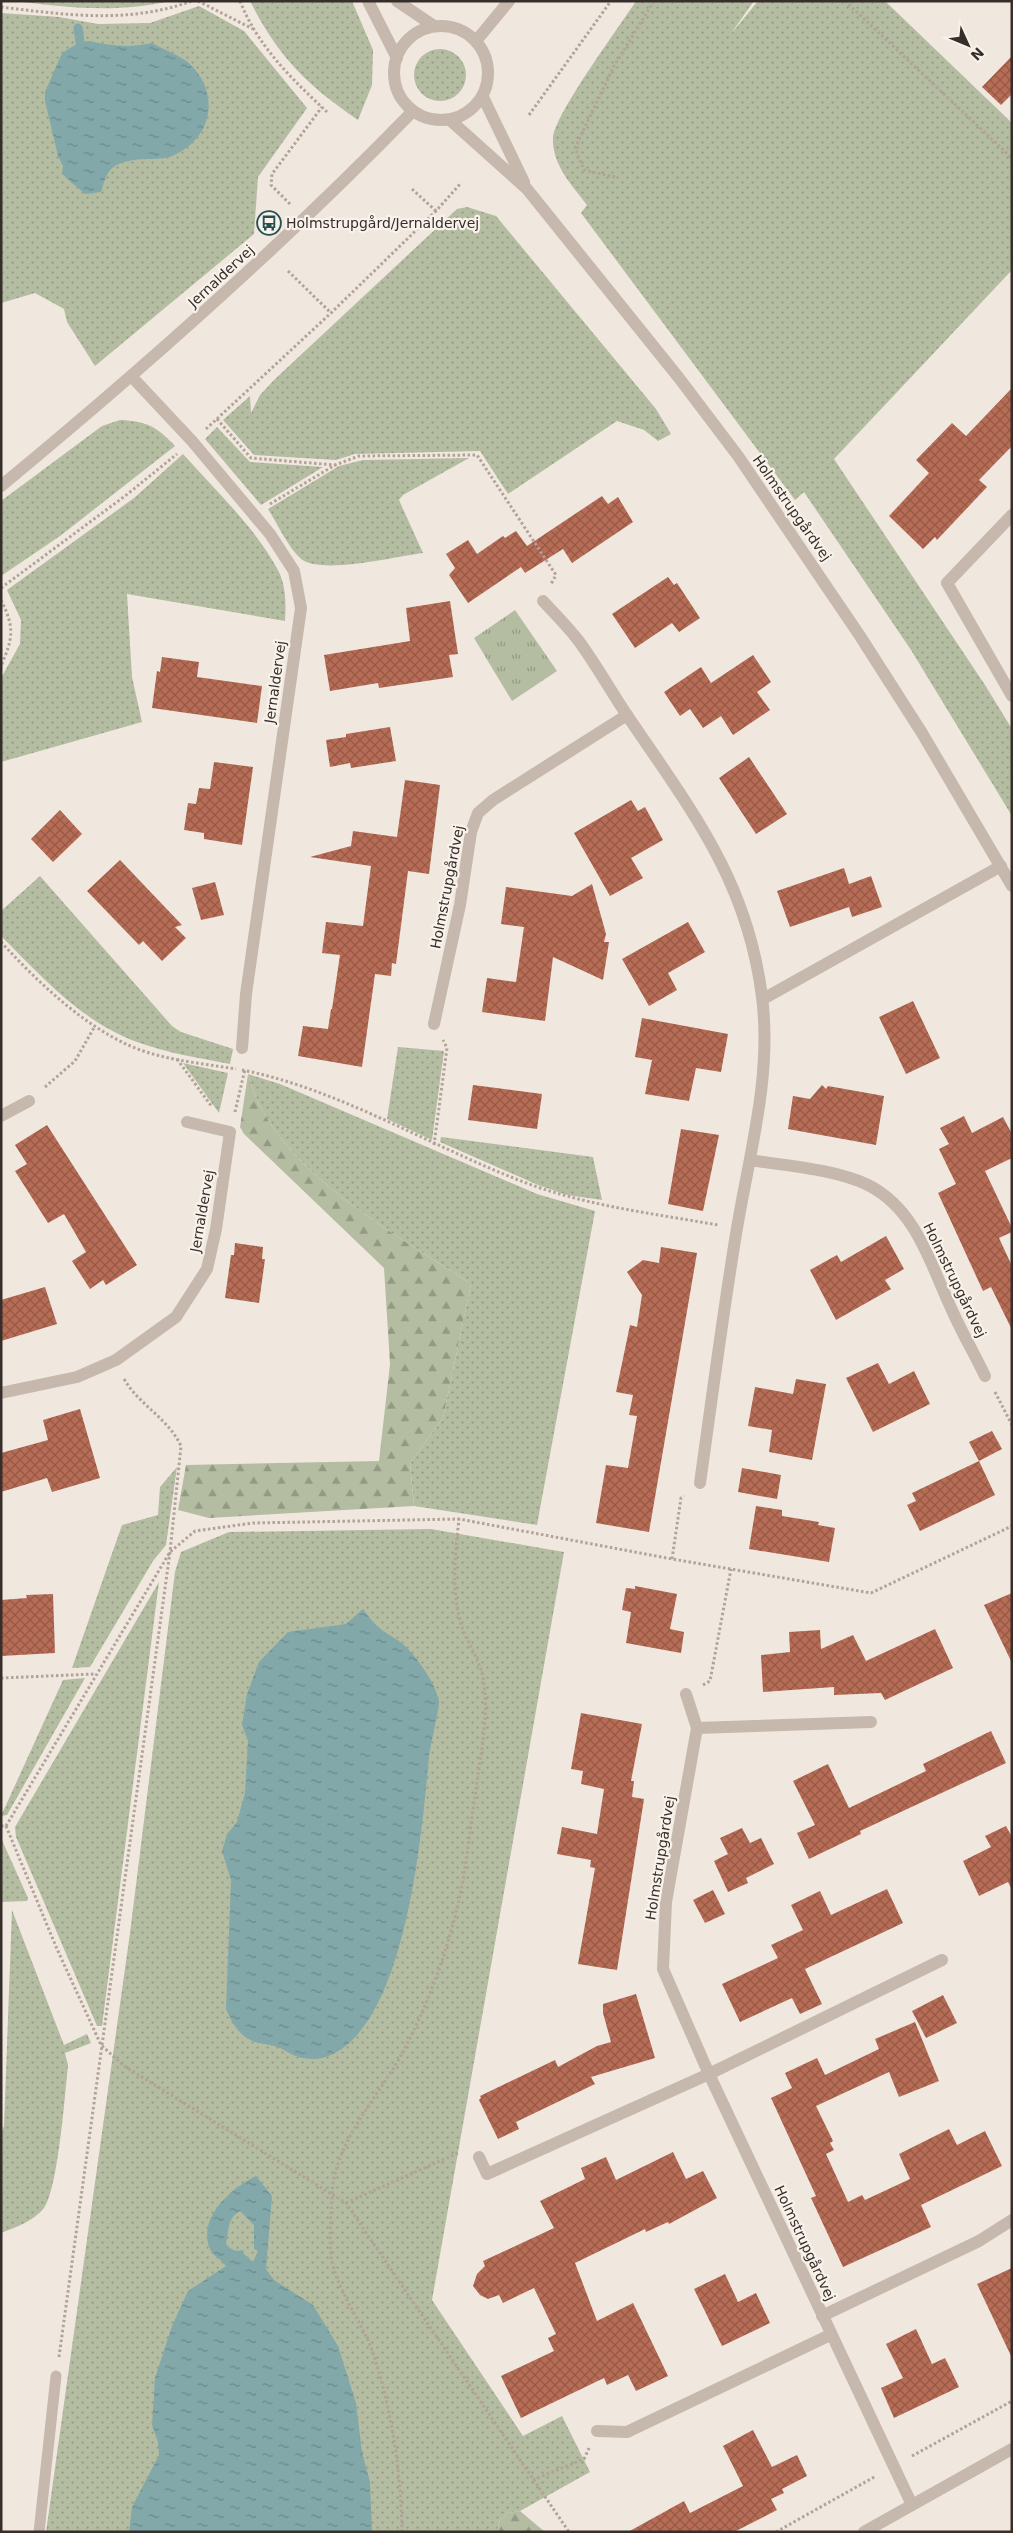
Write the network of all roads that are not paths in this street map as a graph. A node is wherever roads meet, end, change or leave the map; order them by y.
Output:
1 (368, 1) edge
2 (397, 1) edge
3 (509, 1) edge
4 (434, 26) junction
5 (476, 41) junction
6 (397, 58) junction
7 (483, 97) junction
8 (413, 111) junction
9 (450, 120) junction
10 (527, 189) junction
11 (132, 377) junction
12 (1, 486) edge
13 (1012, 515) edge
14 (543, 601) road end
15 (1012, 696) edge
16 (626, 714) junction
17 (1001, 866) junction
18 (1012, 886) edge
19 (763, 999) junction
20 (434, 1024) road end
21 (242, 1048) road end
22 (29, 1101) dead end
23 (1, 1116) edge
24 (187, 1122) dead end
25 (750, 1160) junction
26 (985, 1376) road end
27 (1, 1393) edge
28 (700, 1483) road end
29 (686, 1694) road end
30 (871, 1722) dead end
31 (696, 1728) junction
32 (942, 1960) dead end
33 (709, 2074) junction
34 (479, 2157) road end
35 (1012, 2220) edge
36 (822, 2316) junction
37 (830, 2335) junction
38 (56, 2376) road end
39 (597, 2431) road end
40 (1012, 2449) edge
41 (912, 2505) junction
42 (39, 2532) edge
43 (864, 2532) edge

1 - 6 street
2 - 4 street
3 - 5 street
4 - 5 street
4 - 6 street
5 - 7 street
6 - 8 street
7 - 9 street
7 - 10 street, Holmstrupgårdvej
8 - 9 street
8 - 11 street, Jernaldervej
9 - 10 street, Holmstrupgårdvej
10 - 17 street, Holmstrupgårdvej
11 - 12 street, Jernaldervej
11 - 21 street, Jernaldervej
13 - 15 street
14 - 16 street
16 - 19 street
16 - 20 street, Holmstrupgårdvej
17 - 18 street, Holmstrupgårdvej
17 - 19 street
19 - 25 street
22 - 23 street
24 - 27 street, Jernaldervej
25 - 26 street, Holmstrupgårdvej
25 - 28 street
29 - 31 street, Holmstrupgårdvej
30 - 31 street
31 - 33 street, Holmstrupgårdvej
32 - 33 street
33 - 34 street
33 - 36 street, Holmstrupgårdvej
35 - 36 street, Holmstrupgårdvej
36 - 37 street, Holmstrupgårdvej
37 - 39 street
37 - 41 street, Holmstrupgårdvej
38 - 42 lane
40 - 41 street
41 - 43 street

